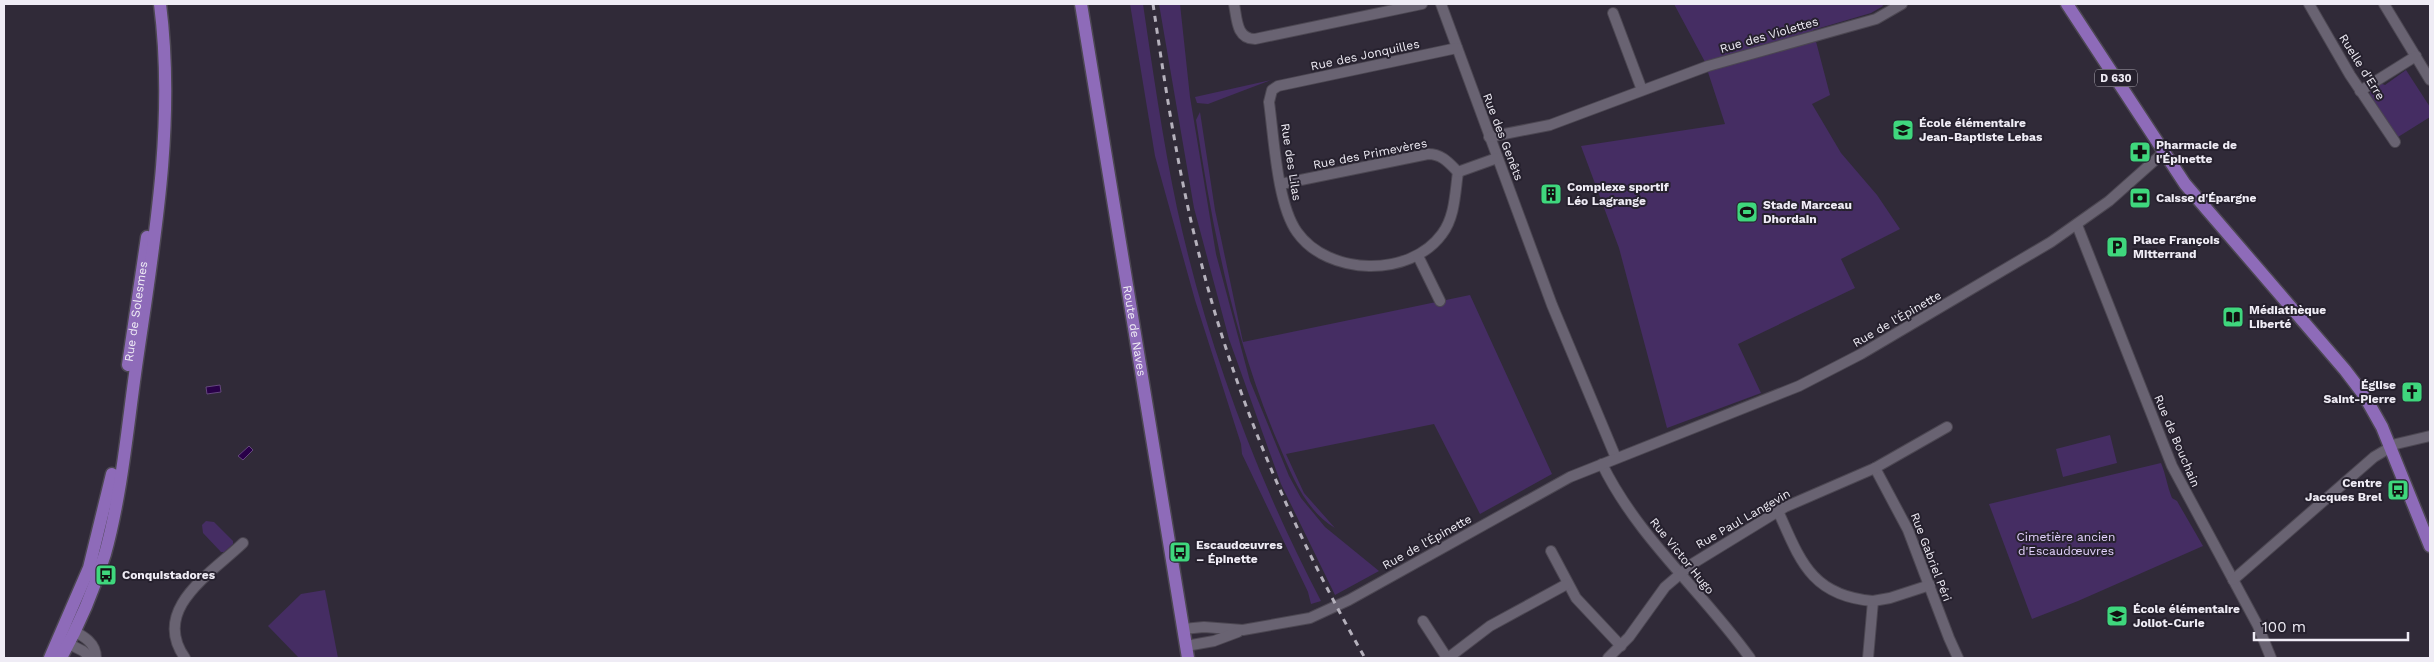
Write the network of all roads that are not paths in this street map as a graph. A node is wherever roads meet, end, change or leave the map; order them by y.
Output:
1 (160, 4) edge
2 (1081, 4) edge
3 (1234, 4) edge
4 (1422, 4) edge
5 (1440, 4) edge
6 (1902, 4) edge
7 (2066, 4) edge
8 (2309, 4) edge
9 (2384, 4) edge
10 (1614, 13) dead end
11 (1457, 48) junction
12 (2416, 56) junction
13 (2430, 80) edge
14 (1278, 86) joint
15 (1642, 90) junction
16 (2360, 91) junction
17 (1489, 137) junction
18 (2395, 142) dead end
19 (2163, 152) junction
20 (1497, 158) junction
21 (1458, 172) junction
22 (1281, 184) junction
23 (2077, 225) junction
24 (1418, 256) junction
25 (1440, 301) dead end
26 (1947, 427) dead end
27 (2430, 436) edge
28 (2390, 447) junction
29 (1616, 458) junction
30 (1602, 464) junction
31 (1875, 468) junction
32 (1778, 511) junction
33 (243, 543) dead end
34 (2430, 546) edge
35 (1550, 551) dead end
36 (1679, 574) junction
37 (2233, 580) junction
38 (1567, 584) junction
39 (1930, 585) junction
40 (1873, 601) junction
41 (1423, 621) dead end
42 (70, 629) junction
43 (1183, 629) junction
44 (1243, 630) junction
45 (64, 641) junction
46 (1621, 646) junction
47 (1187, 652) edge
48 (50, 658) edge
49 (61, 658) edge
50 (92, 658) edge
51 (96, 658) edge
52 (185, 658) edge
53 (1447, 658) edge
54 (1608, 658) edge
55 (1750, 658) edge
56 (1868, 658) edge
57 (1958, 658) edge
58 (2271, 658) edge

1 - 42 main road, Rue de Solesmes
2 - 43 main road, Route de Naves
3 - 4 street
5 - 11 street, Rue des Genêts
6 - 15 street, Rue des Violettes
7 - 19 main road, D 630
8 - 16 street, Ruelle d'Erre
9 - 12 street
10 - 15 street
11 - 14 street, Rue des Jonquilles
11 - 17 street, Rue des Genêts
12 - 13 street
12 - 16 street
14 - 22 street, Rue des Lilas
15 - 17 street, Rue des Violettes
16 - 18 street, Ruelle d'Erre
17 - 20 street, Rue des Genêts
19 - 23 street, Rue de l'Épinette
19 - 28 main road, D 630
20 - 21 street
20 - 29 street, Rue des Genêts
21 - 22 street, Rue des Primevères
21 - 24 street, Rue des Lilas
22 - 24 street, Rue des Lilas
23 - 29 street, Rue de l'Épinette
23 - 37 street, Rue de Bouchain
24 - 25 street
26 - 31 street, Rue Paul Langevin
27 - 28 street
28 - 34 main road, D 630
28 - 37 street
29 - 30 street, Rue de l'Épinette
30 - 36 street, Rue Victor Hugo
30 - 44 street, Rue de l'Épinette
31 - 32 street, Rue Paul Langevin
31 - 39 street, Rue Gabriel Péri
32 - 36 street, Rue Paul Langevin
32 - 40 street
33 - 52 street
35 - 38 street
36 - 46 street, Rue Paul Langevin
36 - 55 street, Rue Victor Hugo
37 - 58 street, Rue de Bouchain
38 - 46 street
38 - 53 street
39 - 40 street
39 - 57 street, Rue Gabriel Péri
40 - 56 street
41 - 53 street
42 - 45 main road, Rue de Solesmes
42 - 51 street
43 - 44 street, Rue de l'Épinette
43 - 47 main road, Route de Naves
44 - 47 street, Rue de l'Épinette
45 - 48 main road
45 - 49 main road
45 - 50 street
46 - 54 street, Rue Paul Langevin

